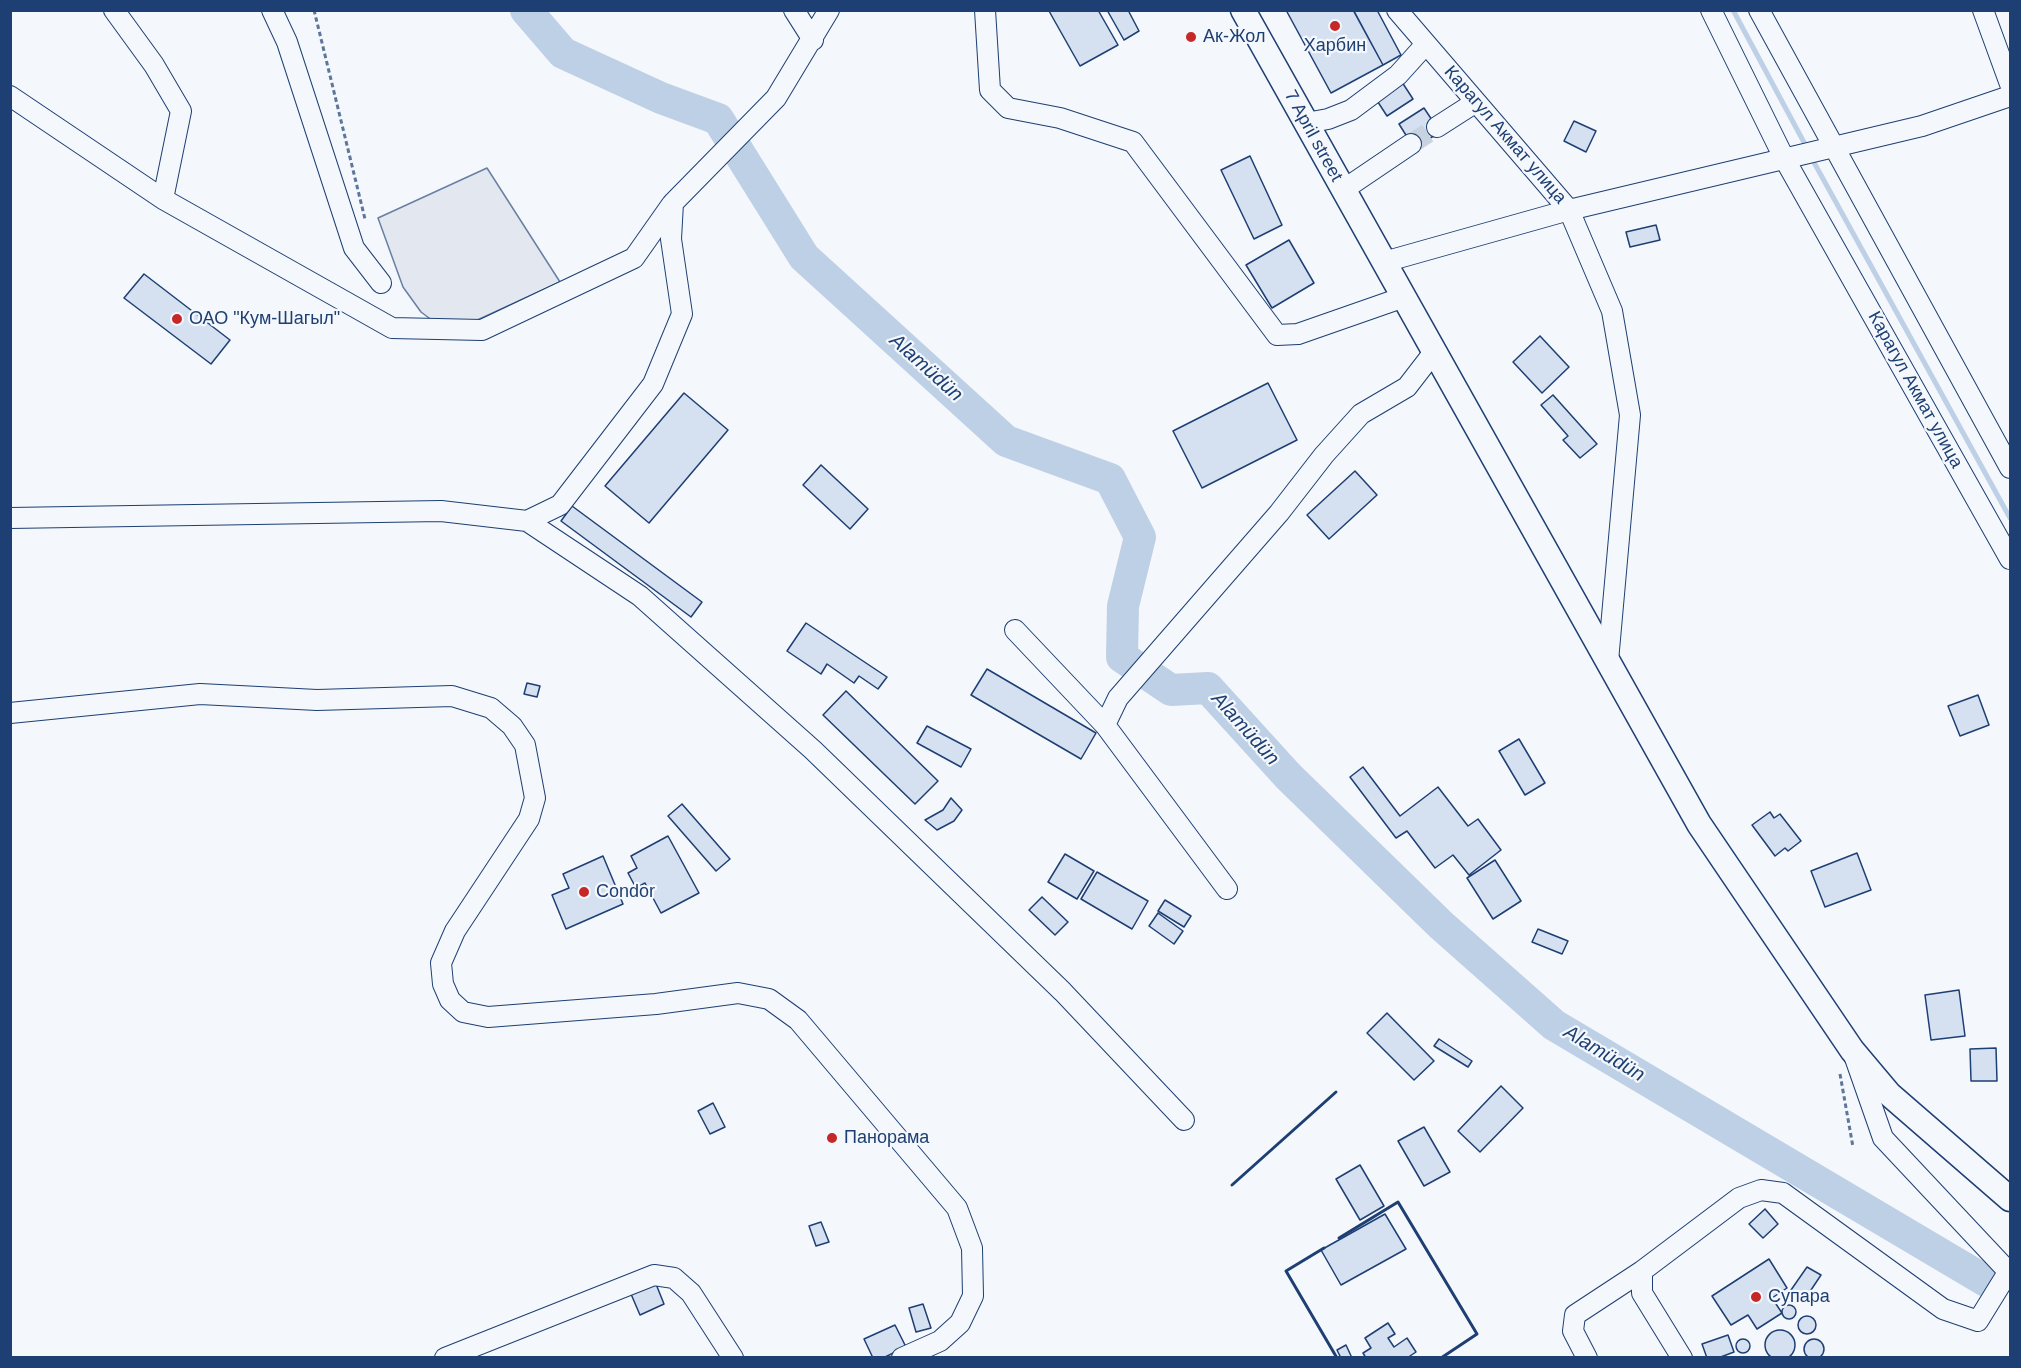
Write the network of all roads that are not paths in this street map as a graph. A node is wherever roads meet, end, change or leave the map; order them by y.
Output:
1 (114, 10) edge
2 (272, 10) edge
3 (794, 10) edge
4 (829, 10) edge
5 (985, 10) edge
6 (1243, 10) edge
7 (1397, 10) edge
8 (1711, 10) edge
9 (1759, 10) edge
10 (1983, 10) edge
11 (813, 40) junction
12 (1426, 44) junction
13 (2010, 84) edge
14 (10, 96) edge
15 (2010, 96) edge
16 (1476, 102) junction
17 (1306, 123) junction
18 (1437, 127) tunnel mouth
19 (1412, 144) tunnel mouth
20 (1828, 149) junction
21 (1790, 156) junction
22 (1343, 190) junction
23 (163, 199) junction
24 (673, 203) junction
25 (1569, 210) junction
26 (1384, 262) junction
27 (381, 283) dead end
28 (1404, 297) junction
29 (1434, 352) junction
30 (2010, 468) edge
31 (10, 518) edge
32 (527, 521) junction
33 (2010, 559) edge
34 (1015, 630) dead end
35 (1608, 661) junction
36 (10, 713) edge
37 (1105, 725) junction
38 (1227, 889) dead end
39 (1846, 1058) junction
40 (1184, 1120) dead end
41 (2010, 1199) edge
42 (1642, 1271) junction
43 (943, 1349) edge
44 (445, 1358) edge
45 (734, 1358) edge
46 (902, 1358) edge
47 (1587, 1358) edge
48 (1682, 1358) edge

1 - 23 street
2 - 27 street
3 - 11 street
4 - 11 street
5 - 28 street
6 - 17 main road, 7 April street
7 - 12 street, Карагул Акмат улица
8 - 21 street, Карагул Акмат улица
9 - 20 street
10 - 13 street
11 - 24 street
12 - 16 street, Карагул Акмат улица
12 - 17 street
14 - 23 street
15 - 20 street
16 - 18 street
16 - 25 street, Карагул Акмат улица
17 - 22 main road, 7 April street
19 - 22 street
20 - 21 street
20 - 30 street
21 - 25 street
21 - 33 street, Карагул Акмат улица
22 - 26 main road, 7 April street
23 - 24 street
24 - 32 street
25 - 26 street
25 - 35 street, Карагул Акмат улица
26 - 28 main road, 7 April street
28 - 29 main road, 7 April street
29 - 35 main road, 7 April street
29 - 37 street
31 - 32 street
32 - 40 street
34 - 37 street
35 - 39 main road, 7 April street
36 - 43 street
37 - 38 street
39 - 41 main road, 7 April street
39 - 42 street
42 - 47 street
42 - 48 street
43 - 46 street
44 - 45 street

